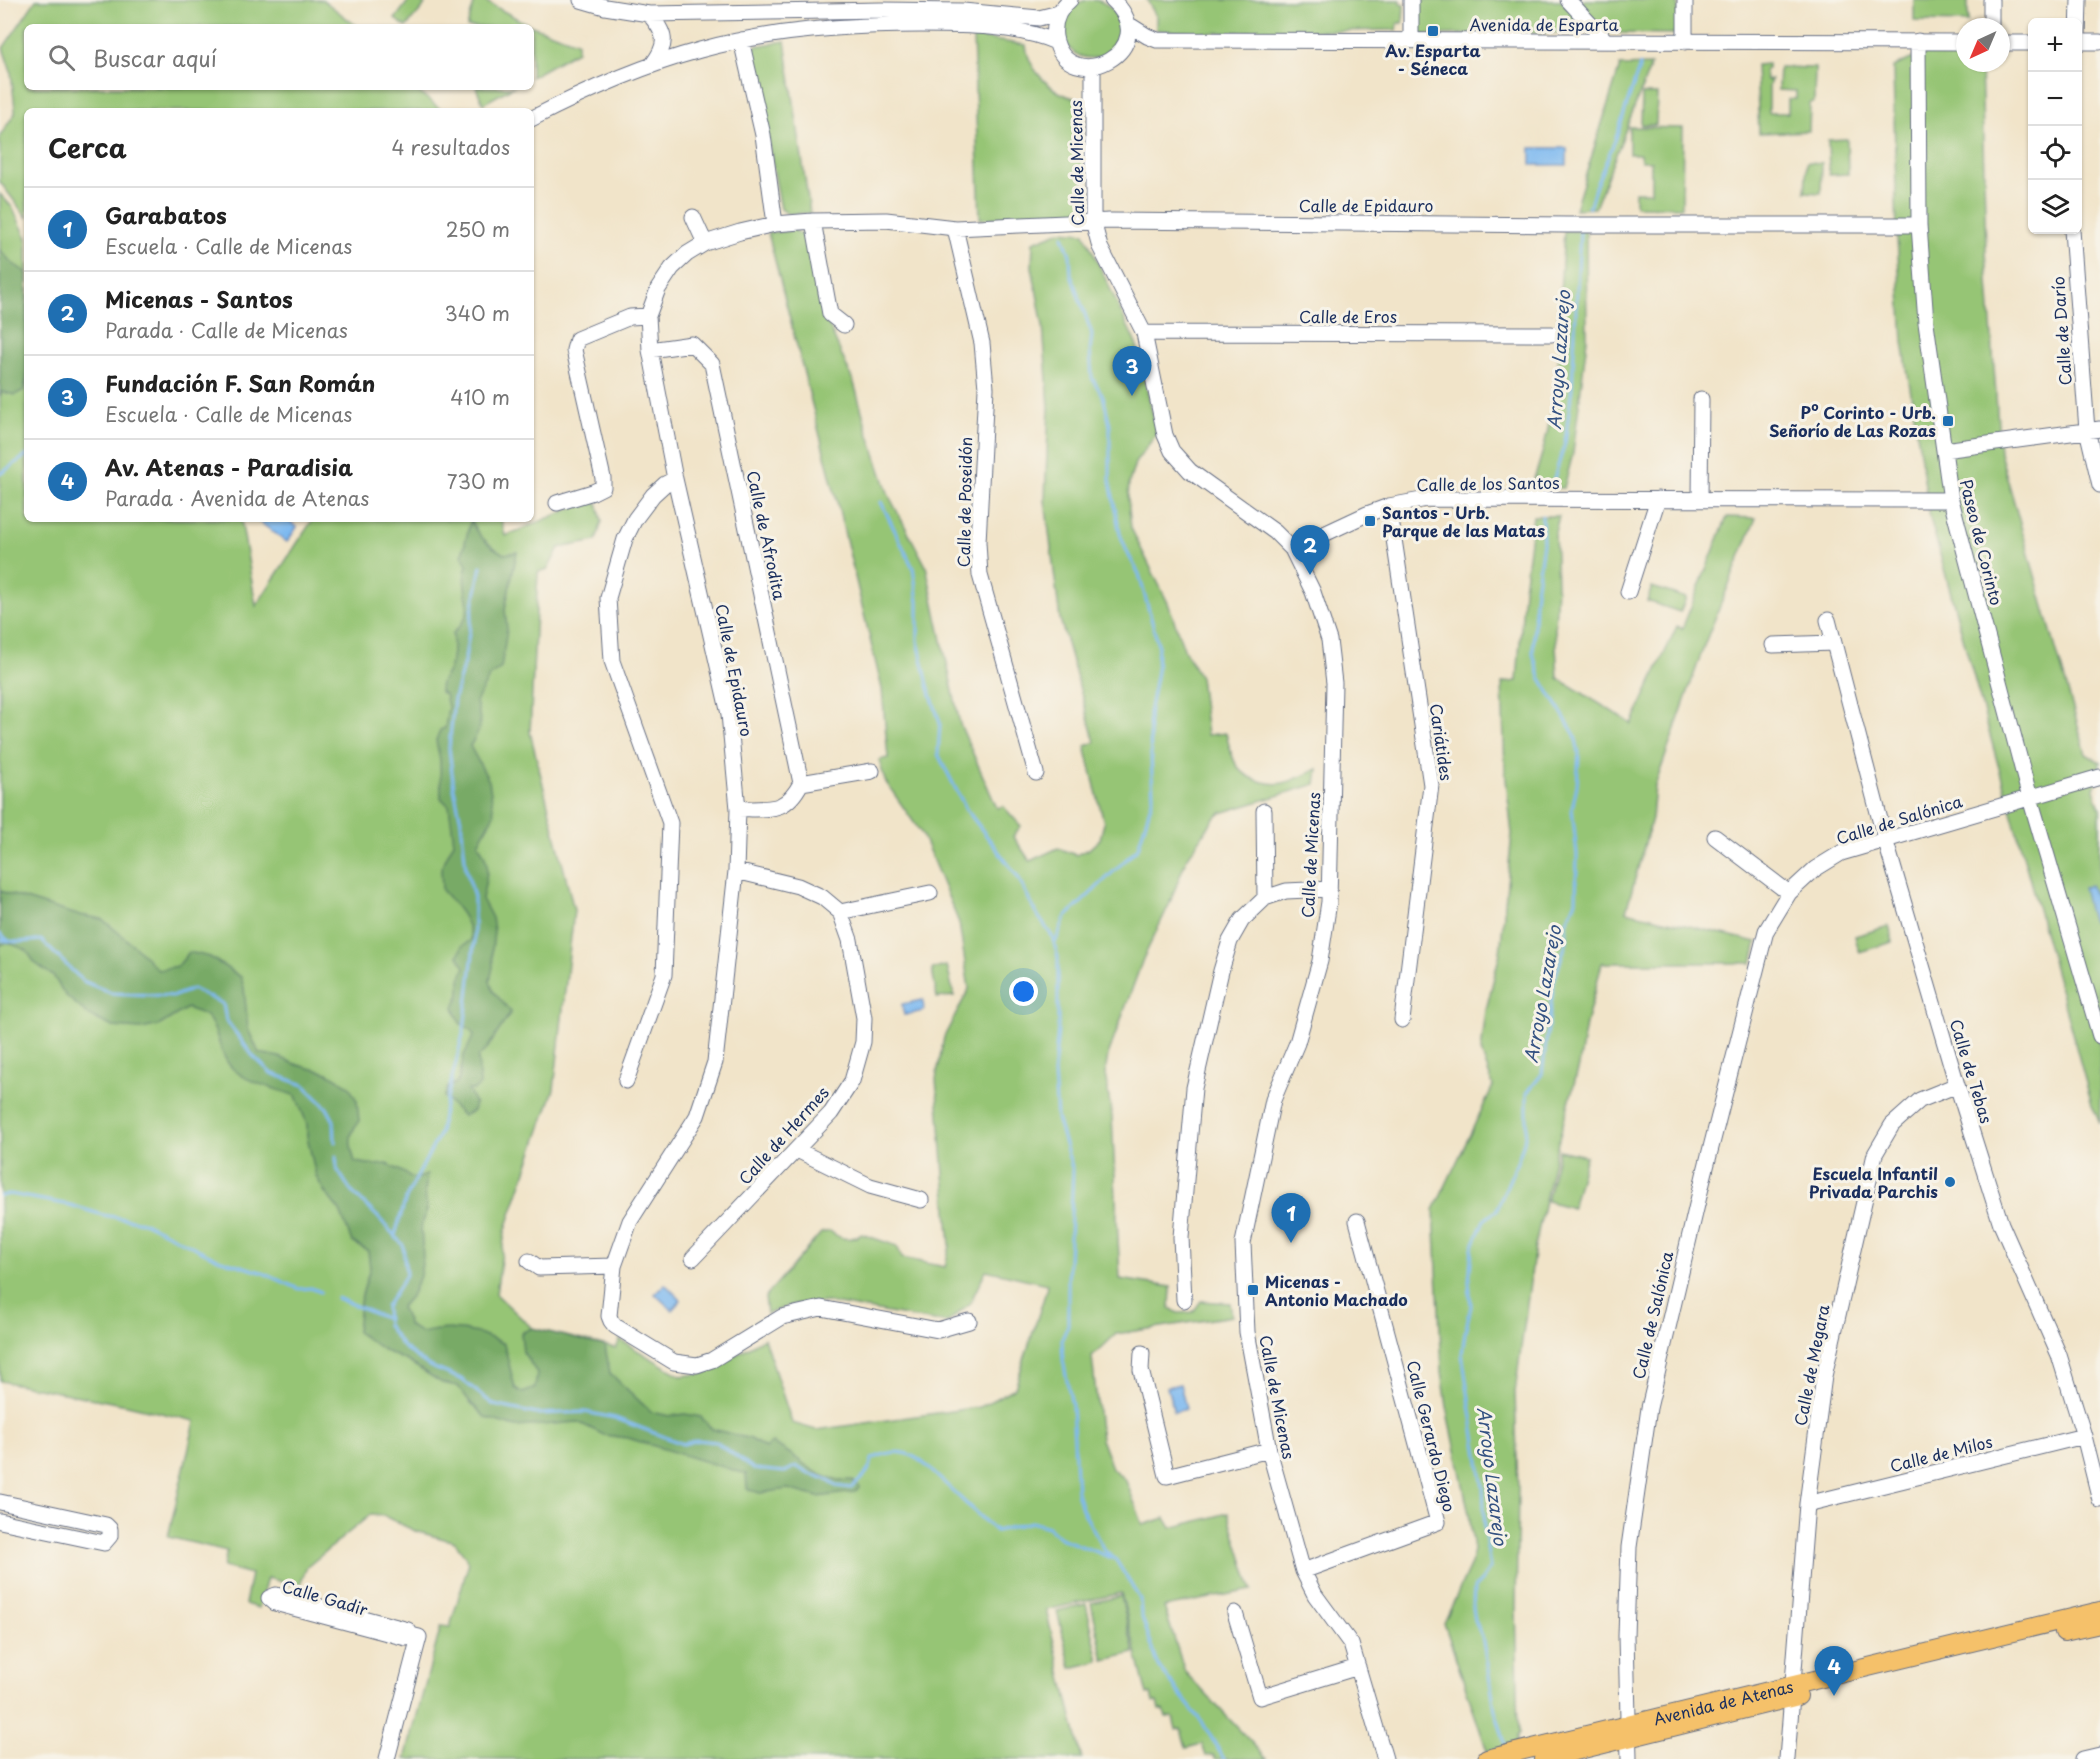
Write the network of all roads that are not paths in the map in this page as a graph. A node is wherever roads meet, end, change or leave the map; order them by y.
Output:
1 (581, 0) edge
2 (1070, 0) edge
3 (1112, 0) edge
4 (1411, 0) edge
5 (1568, 0) edge
6 (1685, 0) edge
7 (1991, 0) edge
8 (2079, 0) edge
9 (792, 12) junction
10 (1059, 13) junction
11 (649, 14) junction
12 (1991, 18) edge
13 (2079, 18) edge
14 (1128, 24) junction
15 (793, 31) junction
16 (741, 40) junction
17 (1410, 41) junction
18 (1606, 41) junction
19 (1056, 42) junction
20 (1685, 42) junction
21 (1918, 42) junction
22 (1956, 42) edge
23 (2082, 42) edge
24 (2100, 42) edge
25 (2010, 43) edge
26 (2028, 43) edge
27 (652, 65) junction
28 (1093, 67) junction
29 (534, 118) edge
30 (693, 217) dead end
31 (813, 221) junction
32 (1093, 221) junction
33 (775, 224) junction
34 (1918, 225) junction
35 (955, 228) junction
36 (2072, 234) edge
37 (705, 243) junction
38 (648, 316) junction
39 (843, 325) dead end
40 (1144, 333) junction
41 (1552, 334) dead end
42 (650, 350) junction
43 (1701, 399) dead end
44 (2093, 429) edge
45 (1944, 450) junction
46 (675, 479) junction
47 (2100, 485) edge
48 (1658, 499) junction
49 (1700, 499) junction
50 (1951, 500) junction
51 (557, 503) dead end
52 (1389, 506) junction
53 (1292, 549) junction
54 (1628, 592) dead end
55 (1828, 620) dead end
56 (1834, 644) junction
57 (1773, 645) dead end
58 (872, 771) dead end
59 (1036, 773) dead end
60 (801, 783) junction
61 (2099, 783) edge
62 (2030, 798) junction
63 (738, 809) junction
64 (1264, 811) dead end
65 (1715, 837) dead end
66 (1885, 839) junction
67 (736, 871) junction
68 (1329, 889) junction
69 (930, 892) dead end
70 (1789, 893) junction
71 (1265, 898) junction
72 (840, 912) junction
73 (1402, 1020) dead end
74 (2100, 1036) edge
75 (626, 1082) dead end
76 (1957, 1085) junction
77 (797, 1150) junction
78 (921, 1200) dead end
79 (1357, 1221) dead end
80 (693, 1258) dead end
81 (530, 1261) dead end
82 (614, 1266) junction
83 (1184, 1300) dead end
84 (969, 1321) dead end
85 (1142, 1353) dead end
86 (2084, 1436) junction
87 (1269, 1450) junction
88 (2100, 1500) edge
89 (0, 1502) edge
90 (1807, 1504) junction
91 (0, 1521) edge
92 (1303, 1570) junction
93 (2100, 1611) edge
94 (1235, 1613) dead end
95 (2100, 1624) edge
96 (411, 1635) junction
97 (1358, 1668) junction
98 (1793, 1691) junction
99 (1629, 1732) junction
100 (2100, 1755) edge
101 (387, 1759) edge
102 (1385, 1759) edge
103 (1487, 1759) edge
104 (1544, 1759) edge
105 (1629, 1759) edge
106 (1787, 1759) edge
107 (2083, 1759) edge

1 - 11 street
2 - 10 street
3 - 14 street
4 - 17 street
5 - 18 street
6 - 20 street
7 - 12 street
8 - 13 street
9 - 10 street
9 - 11 street
9 - 15 street
10 - 19 street
11 - 27 street
14 - 17 street, Avenida de Esparta
14 - 28 street
15 - 16 street
15 - 19 street
16 - 27 street
16 - 33 street
17 - 18 street, Avenida de Esparta
18 - 20 street, Avenida de Esparta
19 - 28 street
20 - 21 street, Avenida de Esparta
21 - 22 street, Avenida de Esparta
21 - 34 street, Paseo de Corinto
23 - 24 street
25 - 26 street
27 - 29 street
28 - 32 street, Calle de Micenas
30 - 37 street
31 - 33 street, Calle de Epidauro
31 - 35 street, Calle de Epidauro
31 - 39 street
32 - 34 street, Calle de Epidauro
32 - 35 street, Calle de Epidauro
32 - 40 street, Calle de Micenas
33 - 37 street, Calle de Epidauro
34 - 45 street, Paseo de Corinto
35 - 59 street, Calle de Poseidón
36 - 44 street, Calle de Darío
37 - 38 street, Calle de Epidauro
38 - 42 street, Calle de Epidauro
38 - 51 street
40 - 41 street, Calle de Eros
40 - 53 street, Calle de Micenas
42 - 46 street, Calle de Epidauro
42 - 60 street, Calle de Afrodita
43 - 49 street
44 - 45 street
44 - 47 street, Calle de Darío
45 - 50 street, Paseo de Corinto
46 - 63 street, Calle de Epidauro
46 - 75 street
48 - 49 street, Calle de los Santos
48 - 52 street, Calle de los Santos
48 - 54 street
49 - 50 street, Calle de los Santos
50 - 62 street, Paseo de Corinto
52 - 53 street, Calle de los Santos
52 - 73 street, Cariátides
53 - 68 street, Calle de Micenas
55 - 56 street, Calle de Tebas
56 - 57 street
56 - 66 street, Calle de Tebas
58 - 60 street
60 - 63 street
61 - 62 street, Calle de Salónica
62 - 66 street, Calle de Salónica
62 - 74 street, Paseo de Corinto
63 - 67 street, Calle de Epidauro
64 - 71 street
65 - 70 street
66 - 70 street, Calle de Salónica
66 - 76 street, Calle de Tebas
67 - 72 street
67 - 82 street, Calle de Epidauro
68 - 71 street
68 - 87 street, Calle de Micenas
69 - 72 street
70 - 99 street, Calle de Salónica
71 - 83 street
72 - 77 street, Calle de Hermes
76 - 86 street, Calle de Tebas
76 - 90 street, Calle de Megara
77 - 78 street
77 - 80 street, Calle de Hermes
79 - 92 street, Calle Gerardo Diego
81 - 82 street
82 - 84 street, Calle de Epidauro
85 - 87 street
86 - 88 street, Calle de Tebas
86 - 90 street, Calle de Milos
87 - 92 street, Calle de Micenas
89 - 91 street
90 - 98 street, Calle de Megara
92 - 97 street, Calle de Micenas
93 - 98 main road, Avenida de Atenas
94 - 97 street
95 - 98 main road, Avenida de Atenas
96 - 96 street, Calle Gadir
96 - 101 street
97 - 102 street, Calle de Micenas
98 - 99 main road, Avenida de Atenas
98 - 106 street, Calle de Megara
99 - 103 main road, Avenida de Atenas
99 - 104 main road, Avenida de Atenas
99 - 105 street, Calle de Salónica
100 - 107 street

